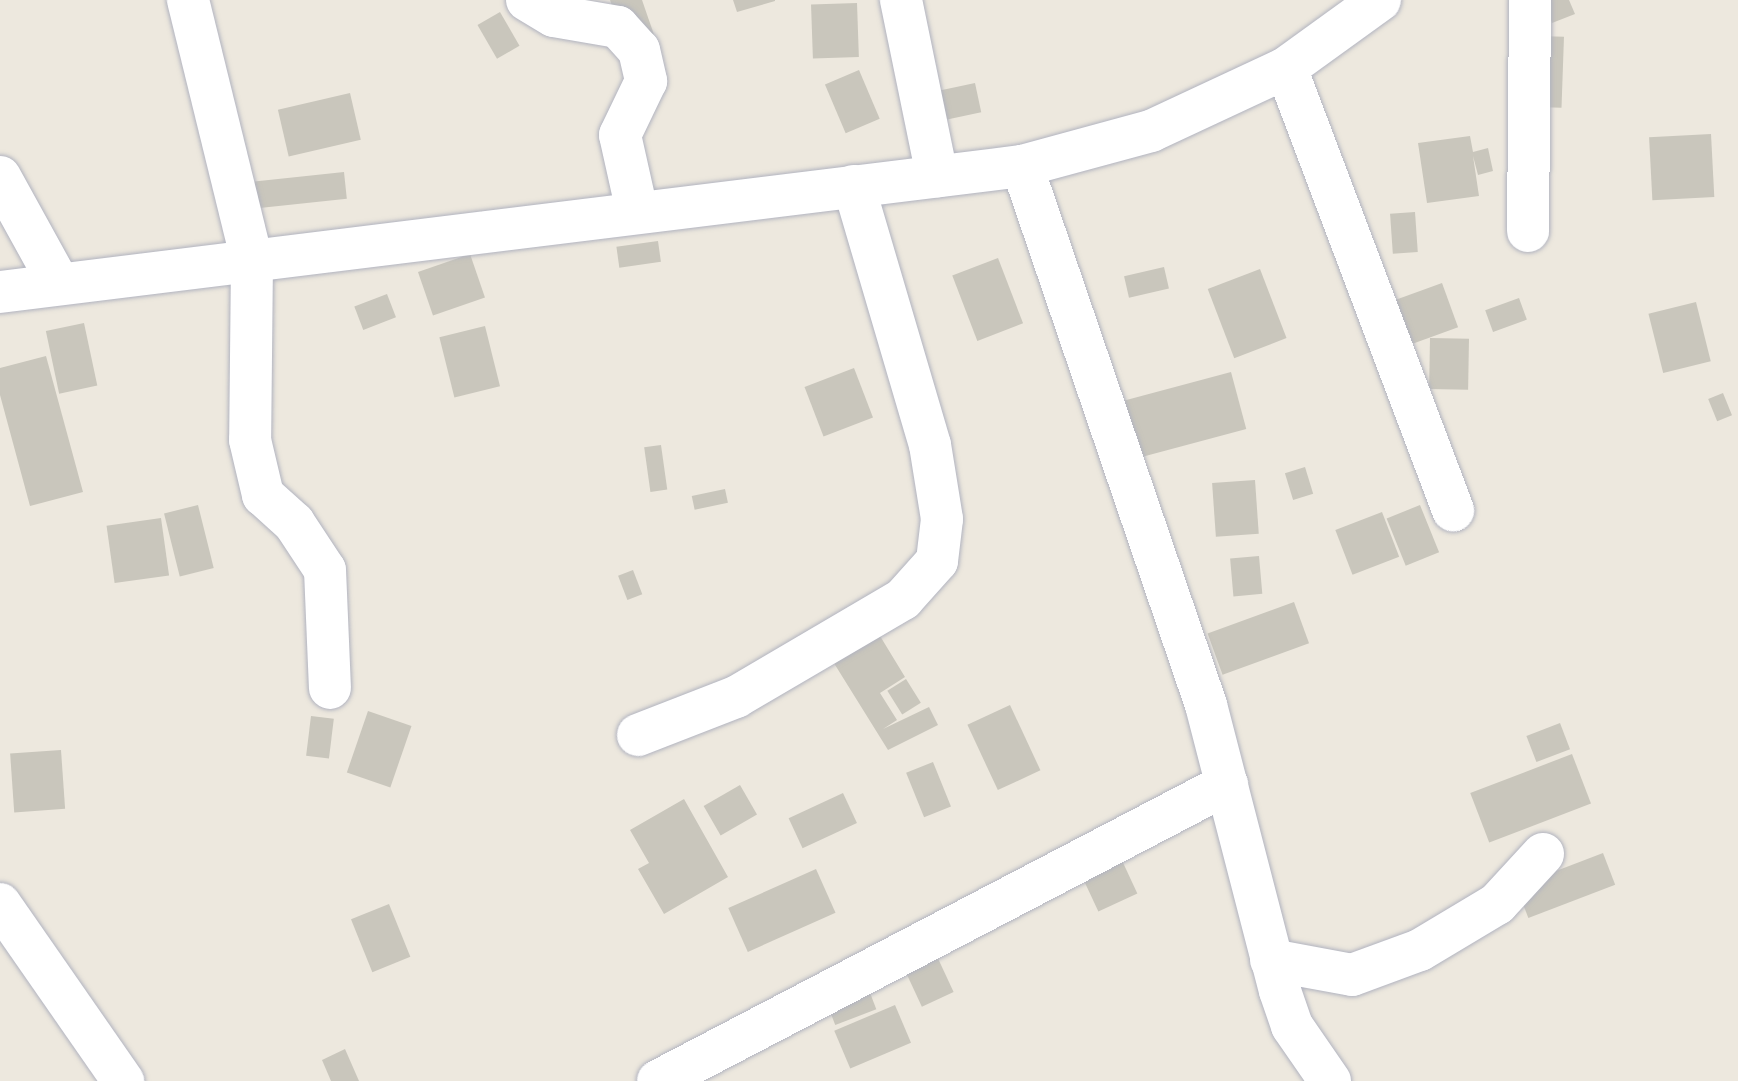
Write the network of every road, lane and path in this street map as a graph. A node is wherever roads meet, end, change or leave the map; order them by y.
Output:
1 (188, 0) edge
2 (527, 0) edge
3 (901, 0) edge
4 (1380, 0) edge
5 (1530, 0) edge
6 (1286, 68) junction
7 (1022, 166) junction
8 (937, 176) junction
9 (0, 177) edge
10 (854, 186) junction
11 (637, 211) junction
12 (1528, 231) dead end
13 (252, 261) junction
14 (59, 284) junction
15 (0, 292) edge
16 (1453, 511) dead end
17 (330, 688) dead end
18 (638, 735) dead end
19 (1227, 784) junction
20 (1543, 854) dead end
21 (0, 904) edge
22 (1271, 960) junction
23 (123, 1081) edge
24 (658, 1081) edge
25 (1330, 1081) edge

1 - 13 street
2 - 11 street
3 - 8 street
4 - 6 street
5 - 12 street
6 - 7 street
6 - 16 street
7 - 8 street
7 - 19 street
8 - 10 street
9 - 14 street
10 - 11 street
10 - 18 street
11 - 13 street
13 - 14 street
13 - 17 street
14 - 15 street
19 - 22 street
19 - 24 street
20 - 22 street
21 - 23 street
22 - 25 street

